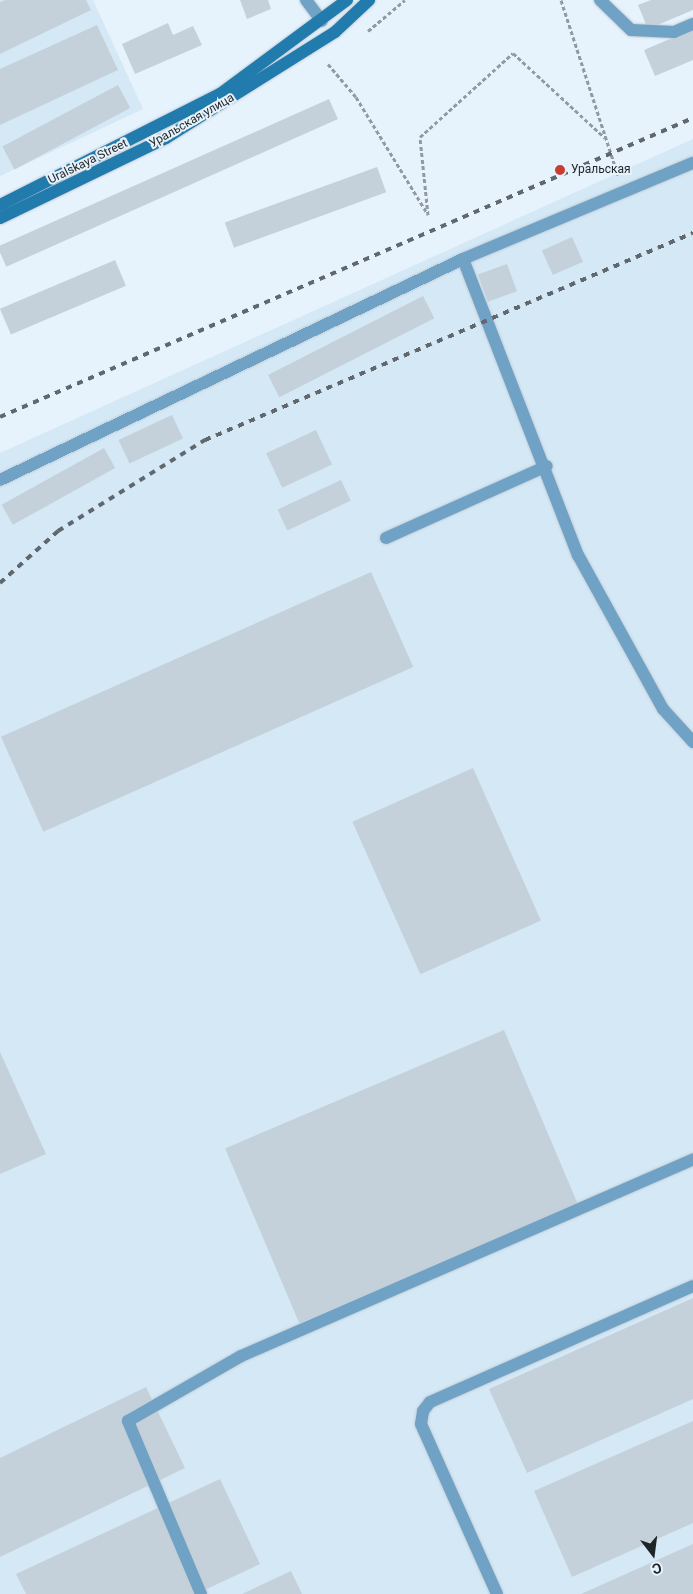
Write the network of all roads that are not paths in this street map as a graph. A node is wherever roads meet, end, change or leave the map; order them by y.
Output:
1 (306, 0) edge
2 (347, 0) edge
3 (369, 0) edge
4 (600, 0) edge
5 (322, 20) junction
6 (693, 24) edge
7 (693, 163) edge
8 (0, 204) edge
9 (0, 218) edge
10 (463, 259) junction
11 (547, 466) junction
12 (0, 480) edge
13 (386, 538) dead end
14 (693, 742) edge
15 (693, 1159) edge
16 (693, 1286) edge
17 (200, 1594) edge
18 (497, 1594) edge

1 - 5 street
2 - 5 main road, Uralskaya Street
3 - 9 main road, Уральская улица
4 - 6 street
5 - 8 main road, Uralskaya Street
7 - 10 street
10 - 11 street
10 - 12 street
11 - 13 street
11 - 14 street
15 - 17 street
16 - 18 street

